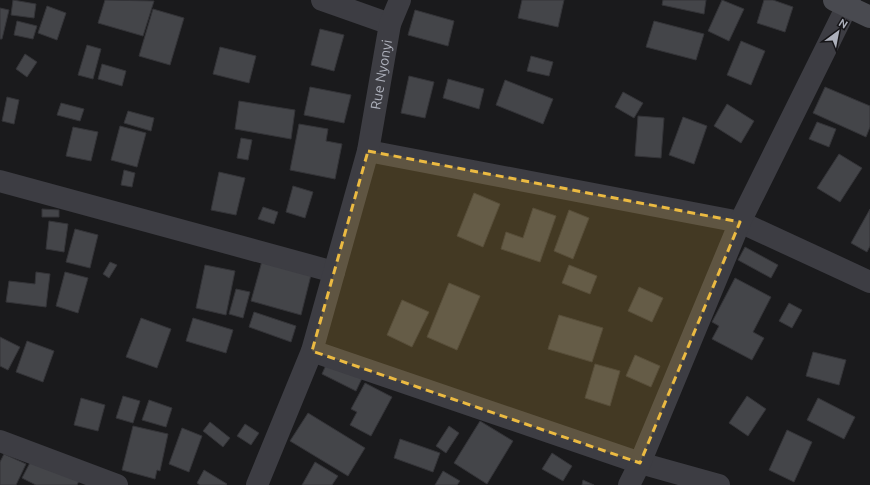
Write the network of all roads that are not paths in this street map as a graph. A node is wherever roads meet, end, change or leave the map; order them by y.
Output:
1 (322, 0) edge
2 (400, 0) edge
3 (844, 2) edge
4 (870, 17) edge
5 (390, 24) junction
6 (368, 151) junction
7 (0, 181) edge
8 (740, 222) junction
9 (334, 272) junction
10 (870, 282) edge
11 (312, 351) junction
12 (0, 441) edge
13 (640, 463) junction
14 (117, 485) edge
15 (257, 485) edge
16 (629, 485) edge
17 (719, 485) edge

1 - 5 street
2 - 5 street, Rue Nyonyi
3 - 4 street
3 - 8 street
5 - 6 street, Rue Nyonyi
6 - 8 street
6 - 9 street, Rue Nyonyi
7 - 9 street
8 - 10 street
8 - 13 street
9 - 11 street, Rue Nyonyi
11 - 13 street
11 - 15 street, Rue Nyonyi
12 - 14 street
13 - 16 street
13 - 17 street

